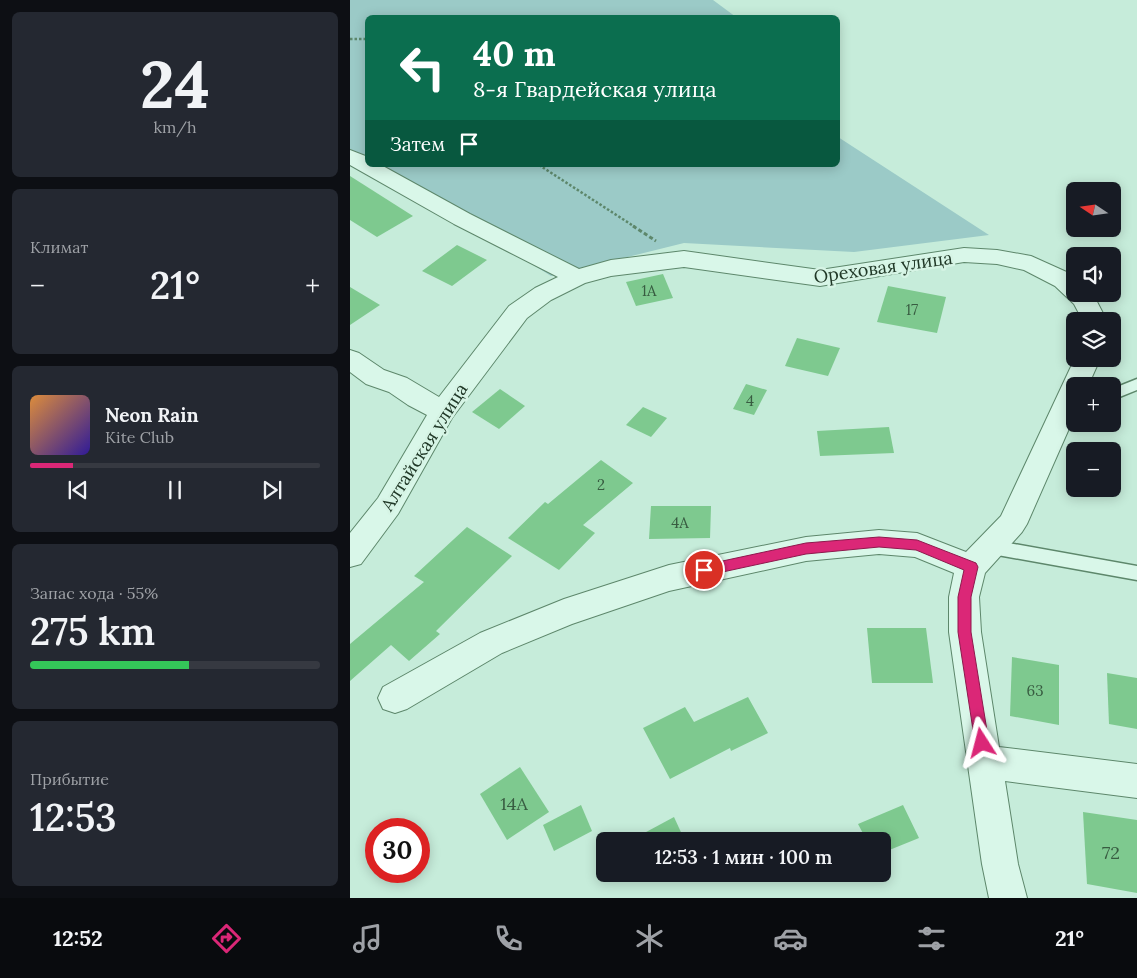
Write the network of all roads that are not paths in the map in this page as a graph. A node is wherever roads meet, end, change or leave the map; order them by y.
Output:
1 (350, 156) edge
2 (365, 165) edge
3 (368, 167) edge
4 (684, 259) joint
5 (577, 277) junction
6 (1066, 283) edge
7 (350, 359) edge
8 (1137, 384) edge
9 (1121, 391) edge
10 (442, 411) junction
11 (1066, 413) edge
12 (350, 555) edge
13 (982, 557) junction
14 (1137, 573) edge
15 (395, 698) dead end
16 (985, 762) junction
17 (1137, 781) edge
18 (1008, 898) edge

1 - 2 street
3 - 5 street
4 - 5 street, Алтайская улица
4 - 6 street, Ореховая улица
5 - 10 street, Алтайская улица
7 - 10 street
8 - 9 lane
10 - 12 street, Алтайская улица
11 - 13 street
13 - 14 lane
13 - 15 street
13 - 16 street
16 - 17 street
16 - 18 street

